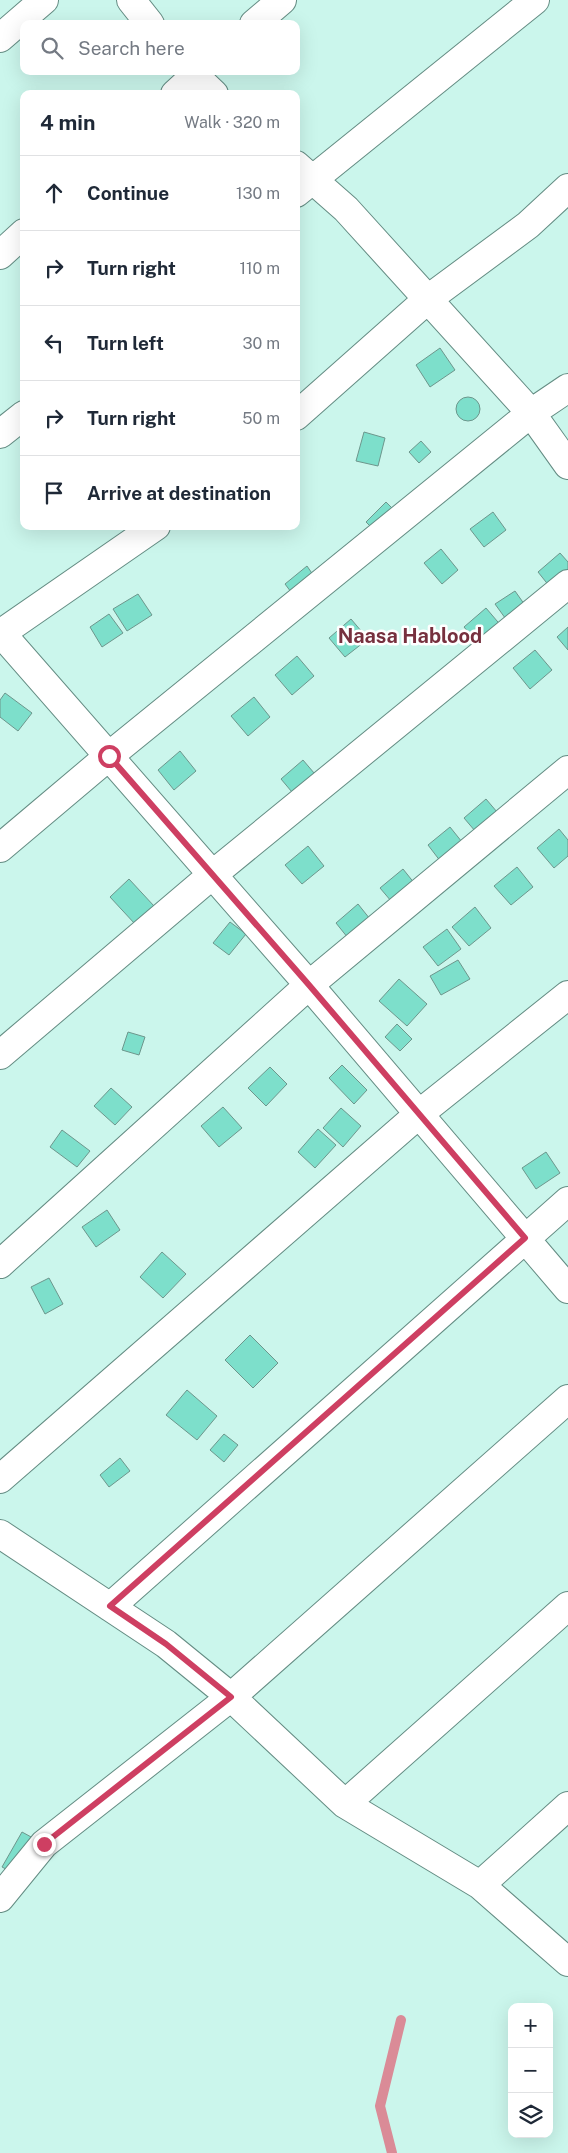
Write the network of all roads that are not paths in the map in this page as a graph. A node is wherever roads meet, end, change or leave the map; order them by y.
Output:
1 (44, 0) edge
2 (131, 0) edge
3 (282, 0) edge
4 (535, 0) edge
5 (21, 20) edge
6 (147, 20) edge
7 (259, 20) edge
8 (20, 21) edge
9 (0, 38) edge
10 (190, 78) edge
11 (208, 90) edge
12 (302, 179) edge
13 (568, 188) edge
14 (20, 237) edge
15 (0, 255) edge
16 (428, 299) junction
17 (568, 388) edge
18 (300, 412) edge
19 (531, 413) junction
20 (20, 418) edge
21 (0, 434) edge
22 (568, 465) edge
23 (150, 530) edge
24 (568, 584) edge
25 (0, 634) edge
26 (109, 756) junction
27 (568, 770) edge
28 (0, 848) edge
29 (212, 875) junction
30 (309, 985) junction
31 (568, 995) edge
32 (0, 1055) edge
33 (420, 1114) junction
34 (568, 1201) edge
35 (525, 1238) junction
36 (0, 1264) edge
37 (568, 1289) edge
38 (568, 1399) edge
39 (0, 1479) edge
40 (0, 1534) edge
41 (110, 1606) junction
42 (568, 1606) edge
43 (231, 1697) junction
44 (345, 1804) junction
45 (568, 1806) edge
46 (480, 1885) junction
47 (0, 1898) edge
48 (568, 1962) edge

1 - 5 street
2 - 6 street
3 - 7 street
4 - 12 street
8 - 9 street
10 - 11 street
12 - 16 street
13 - 16 street
14 - 15 street
16 - 18 street
16 - 19 street
17 - 19 street
19 - 22 street
19 - 26 street
20 - 21 street
23 - 25 street
24 - 29 street
25 - 26 street
26 - 28 street
26 - 29 street
27 - 30 street
29 - 30 street
29 - 32 street
30 - 33 street
30 - 36 street
31 - 33 street
33 - 35 street
33 - 39 street
34 - 35 street
35 - 37 street
35 - 41 street
38 - 43 street
40 - 41 street
41 - 43 street
42 - 44 street
43 - 44 street
43 - 47 street
44 - 46 street
45 - 46 street
46 - 48 street

